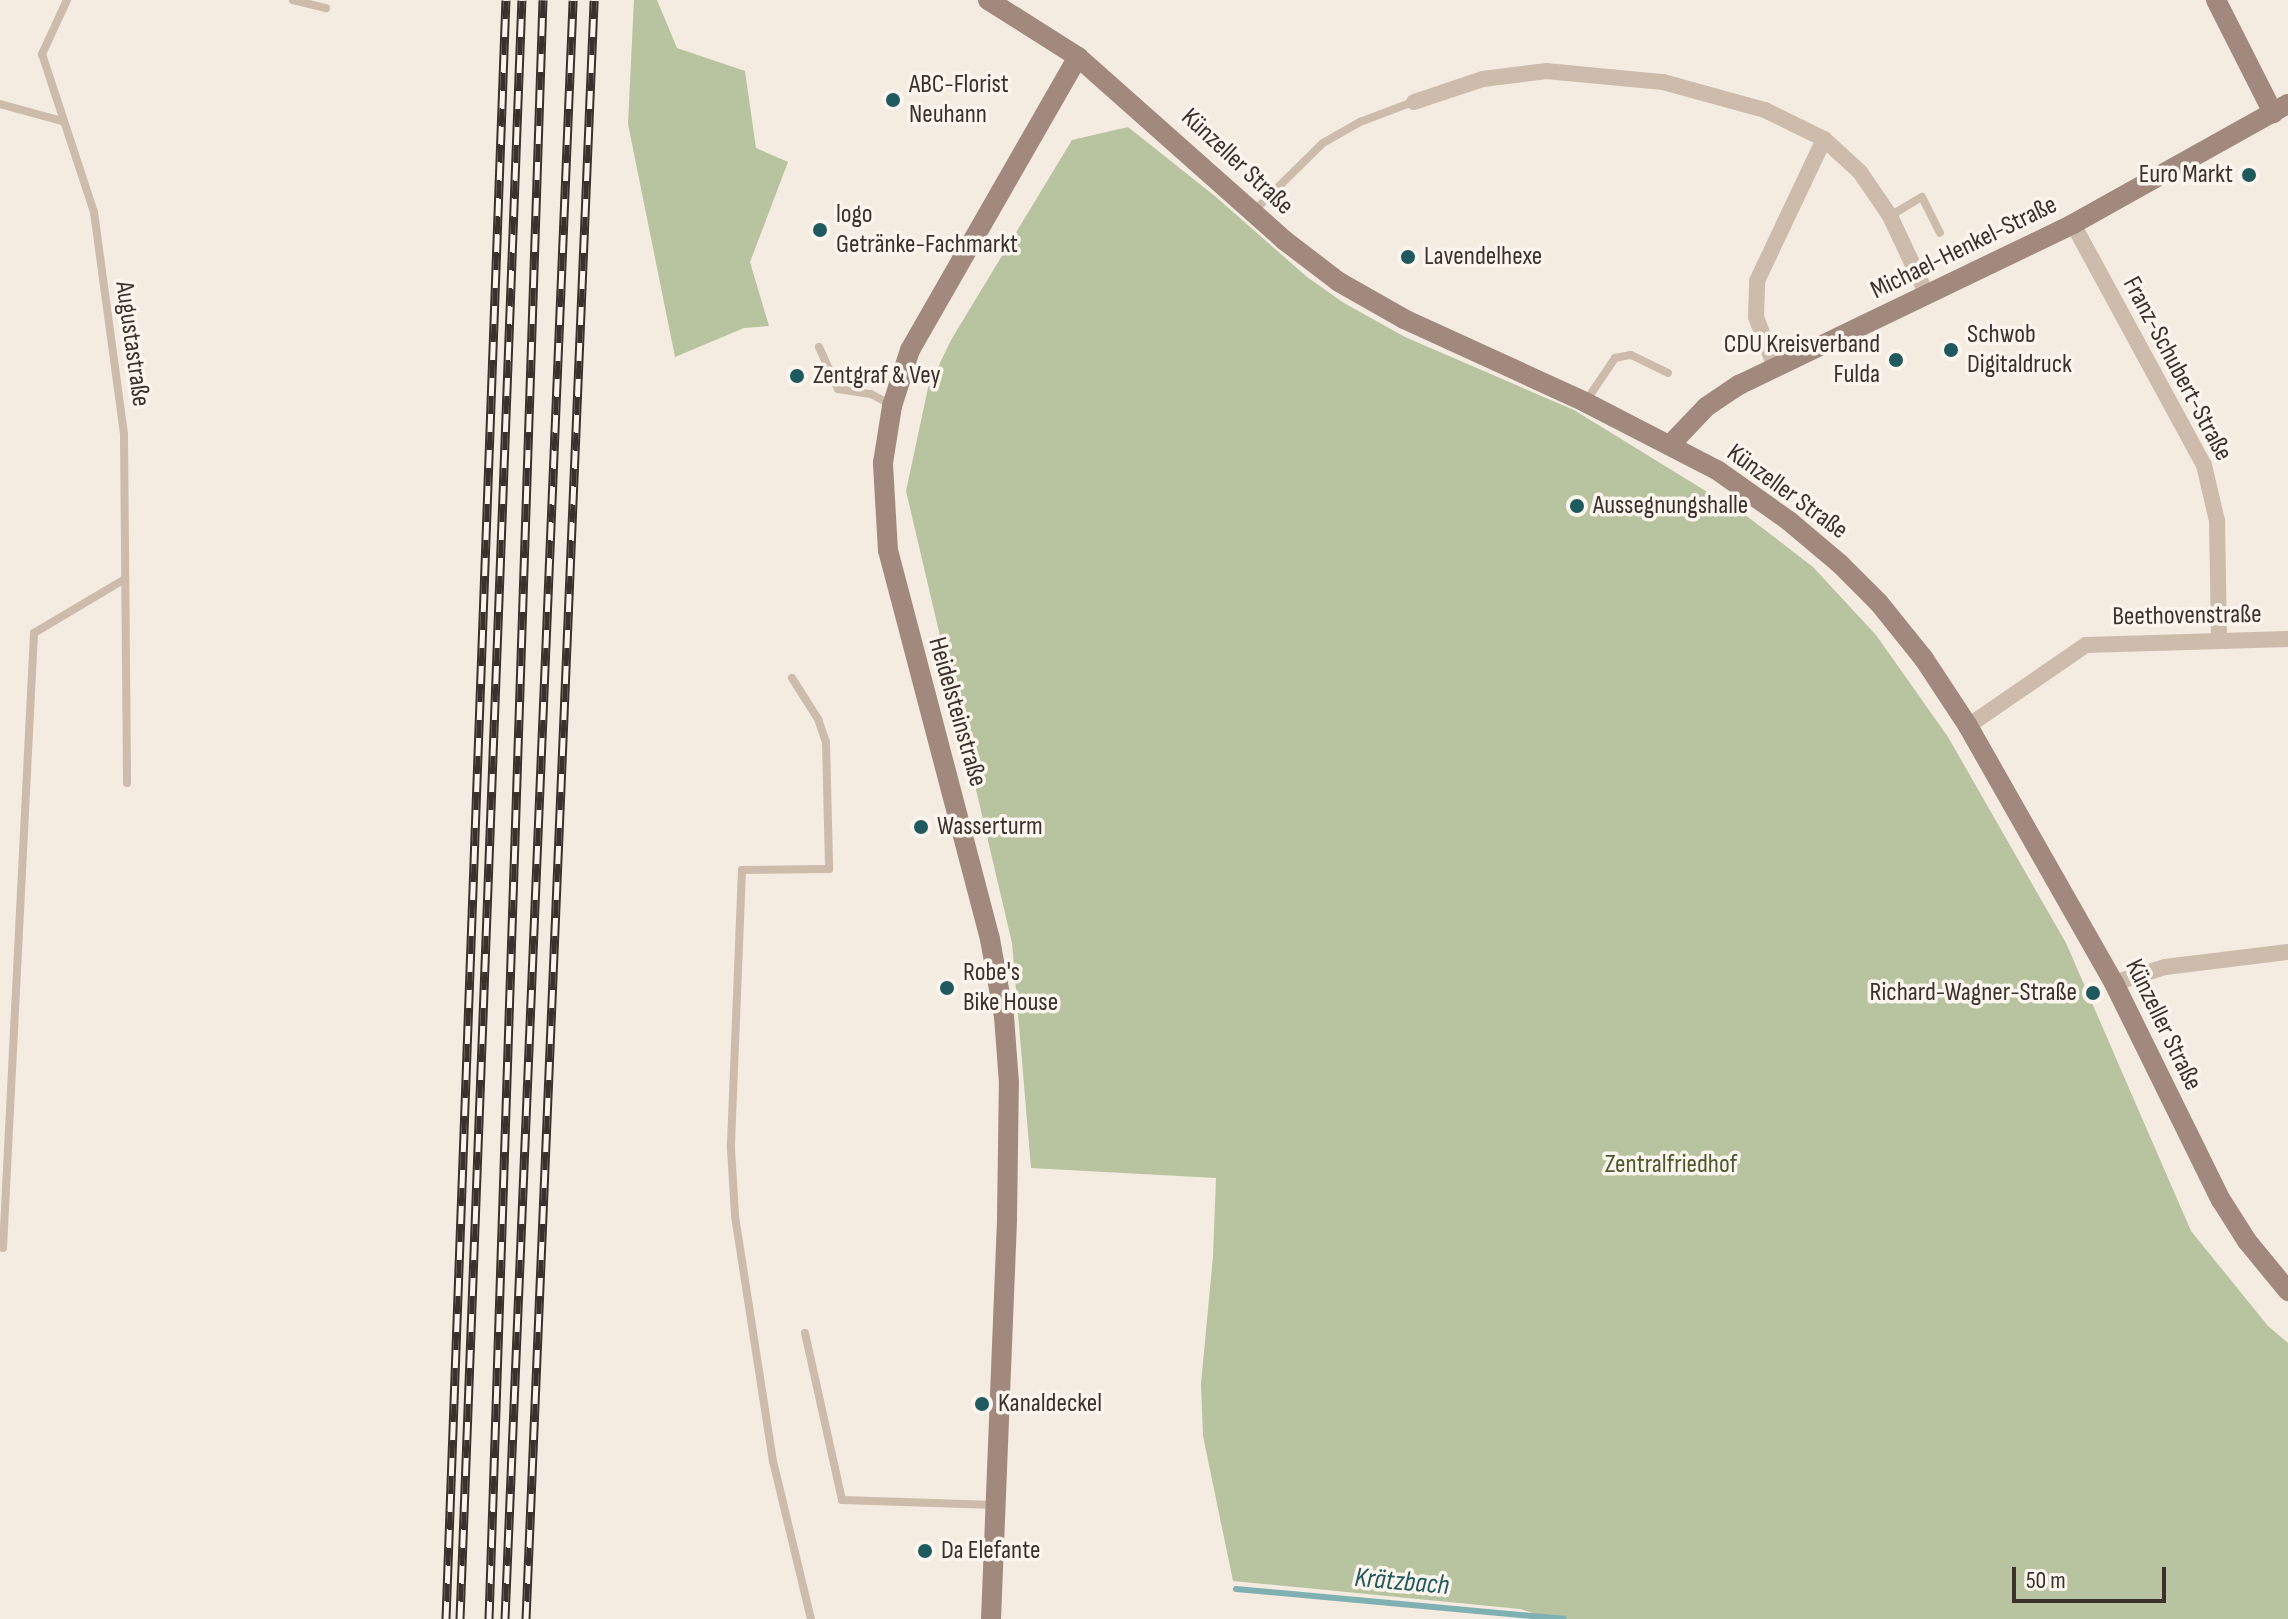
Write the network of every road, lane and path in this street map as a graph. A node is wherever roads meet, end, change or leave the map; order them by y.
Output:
1 (67, 0) edge
2 (293, 0) edge
3 (988, 0) edge
4 (2216, 0) edge
5 (326, 8) dead end
6 (1078, 57) junction
7 (1414, 102) joint
8 (0, 104) edge
9 (2280, 109) edge
10 (62, 121) junction
11 (1824, 139) junction
12 (1253, 212) junction
13 (1890, 216) junction
14 (2073, 224) junction
15 (1940, 233) dead end
16 (1927, 295) junction
17 (819, 347) dead end
18 (1775, 367) junction
19 (1668, 373) dead end
20 (1585, 402) junction
21 (892, 406) junction
22 (1670, 445) junction
23 (125, 579) junction
24 (2219, 639) junction
25 (2288, 639) edge
26 (792, 678) dead end
27 (1968, 726) junction
28 (127, 783) dead end
29 (2288, 952) edge
30 (2114, 983) junction
31 (3, 1248) dead end
32 (2288, 1291) edge
33 (805, 1333) dead end
34 (996, 1505) junction
35 (811, 1619) edge
36 (991, 1619) edge

1 - 10 lane, Augustastraße
2 - 5 lane
3 - 6 main road, Künzeller Straße
4 - 9 main road
6 - 12 main road, Künzeller Straße
6 - 21 main road, Heidelsteinstraße
7 - 11 street
7 - 12 lane
8 - 10 lane
9 - 14 main road, Michael-Henkel-Straße
10 - 23 lane, Augustastraße
11 - 13 street
11 - 18 street
12 - 20 main road, Künzeller Straße
13 - 15 lane
13 - 16 street
14 - 16 main road, Michael-Henkel-Straße
14 - 24 street, Franz-Schubert-Straße
16 - 18 main road, Michael-Henkel-Straße
17 - 21 lane
18 - 22 main road, Michael-Henkel-Straße
19 - 20 lane
20 - 22 main road, Künzeller Straße
21 - 34 main road, Heidelsteinstraße
22 - 27 main road, Künzeller Straße
23 - 28 lane, Augustastraße
23 - 31 lane
24 - 25 street, Beethovenstraße
24 - 27 street, Beethovenstraße
26 - 35 lane
27 - 30 main road, Künzeller Straße
29 - 30 street
30 - 32 main road, Künzeller Straße
33 - 34 lane
34 - 36 main road, Heidelsteinstraße

